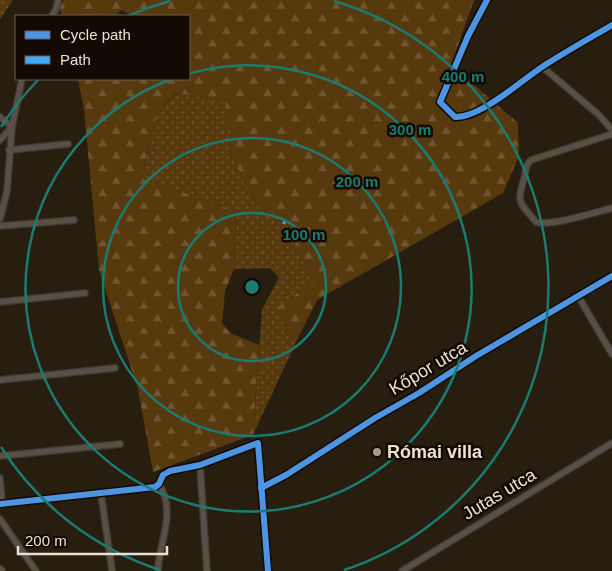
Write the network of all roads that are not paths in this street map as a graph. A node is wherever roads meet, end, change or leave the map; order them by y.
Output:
1 (486, 0) edge
2 (58, 2) edge
3 (52, 15) edge
4 (611, 28) edge
5 (543, 66) junction
6 (22, 80) edge
7 (0, 116) edge
8 (12, 127) junction
9 (612, 130) edge
10 (612, 134) edge
11 (0, 140) edge
12 (68, 144) dead end
13 (9, 150) junction
14 (612, 208) edge
15 (0, 219) edge
16 (74, 220) dead end
17 (0, 226) edge
18 (612, 276) edge
19 (85, 293) dead end
20 (578, 296) junction
21 (0, 302) edge
22 (612, 354) edge
23 (115, 368) dead end
24 (0, 380) edge
25 (612, 443) edge
26 (120, 444) dead end
27 (0, 456) edge
28 (200, 465) junction
29 (0, 478) edge
30 (159, 484) junction
31 (261, 488) junction
32 (101, 494) junction
33 (1, 504) edge
34 (0, 519) edge
35 (112, 570) edge
36 (36, 571) edge
37 (158, 571) edge
38 (207, 571) edge
39 (268, 571) edge
40 (402, 571) edge

1 - 5 street
2 - 3 street
4 - 5 street
5 - 9 street
6 - 8 street
7 - 8 street
8 - 11 street
8 - 13 street
10 - 14 street
12 - 13 street
13 - 15 street
16 - 17 street
18 - 20 street, Kőpor utca
19 - 21 street
20 - 22 street
20 - 31 street, Kőpor utca
23 - 24 street
25 - 40 street, Jutas utca
26 - 27 street
28 - 30 street
28 - 31 street
28 - 38 street
29 - 33 street
30 - 32 street
30 - 37 street
31 - 39 street
32 - 33 street
32 - 35 street
34 - 36 street

